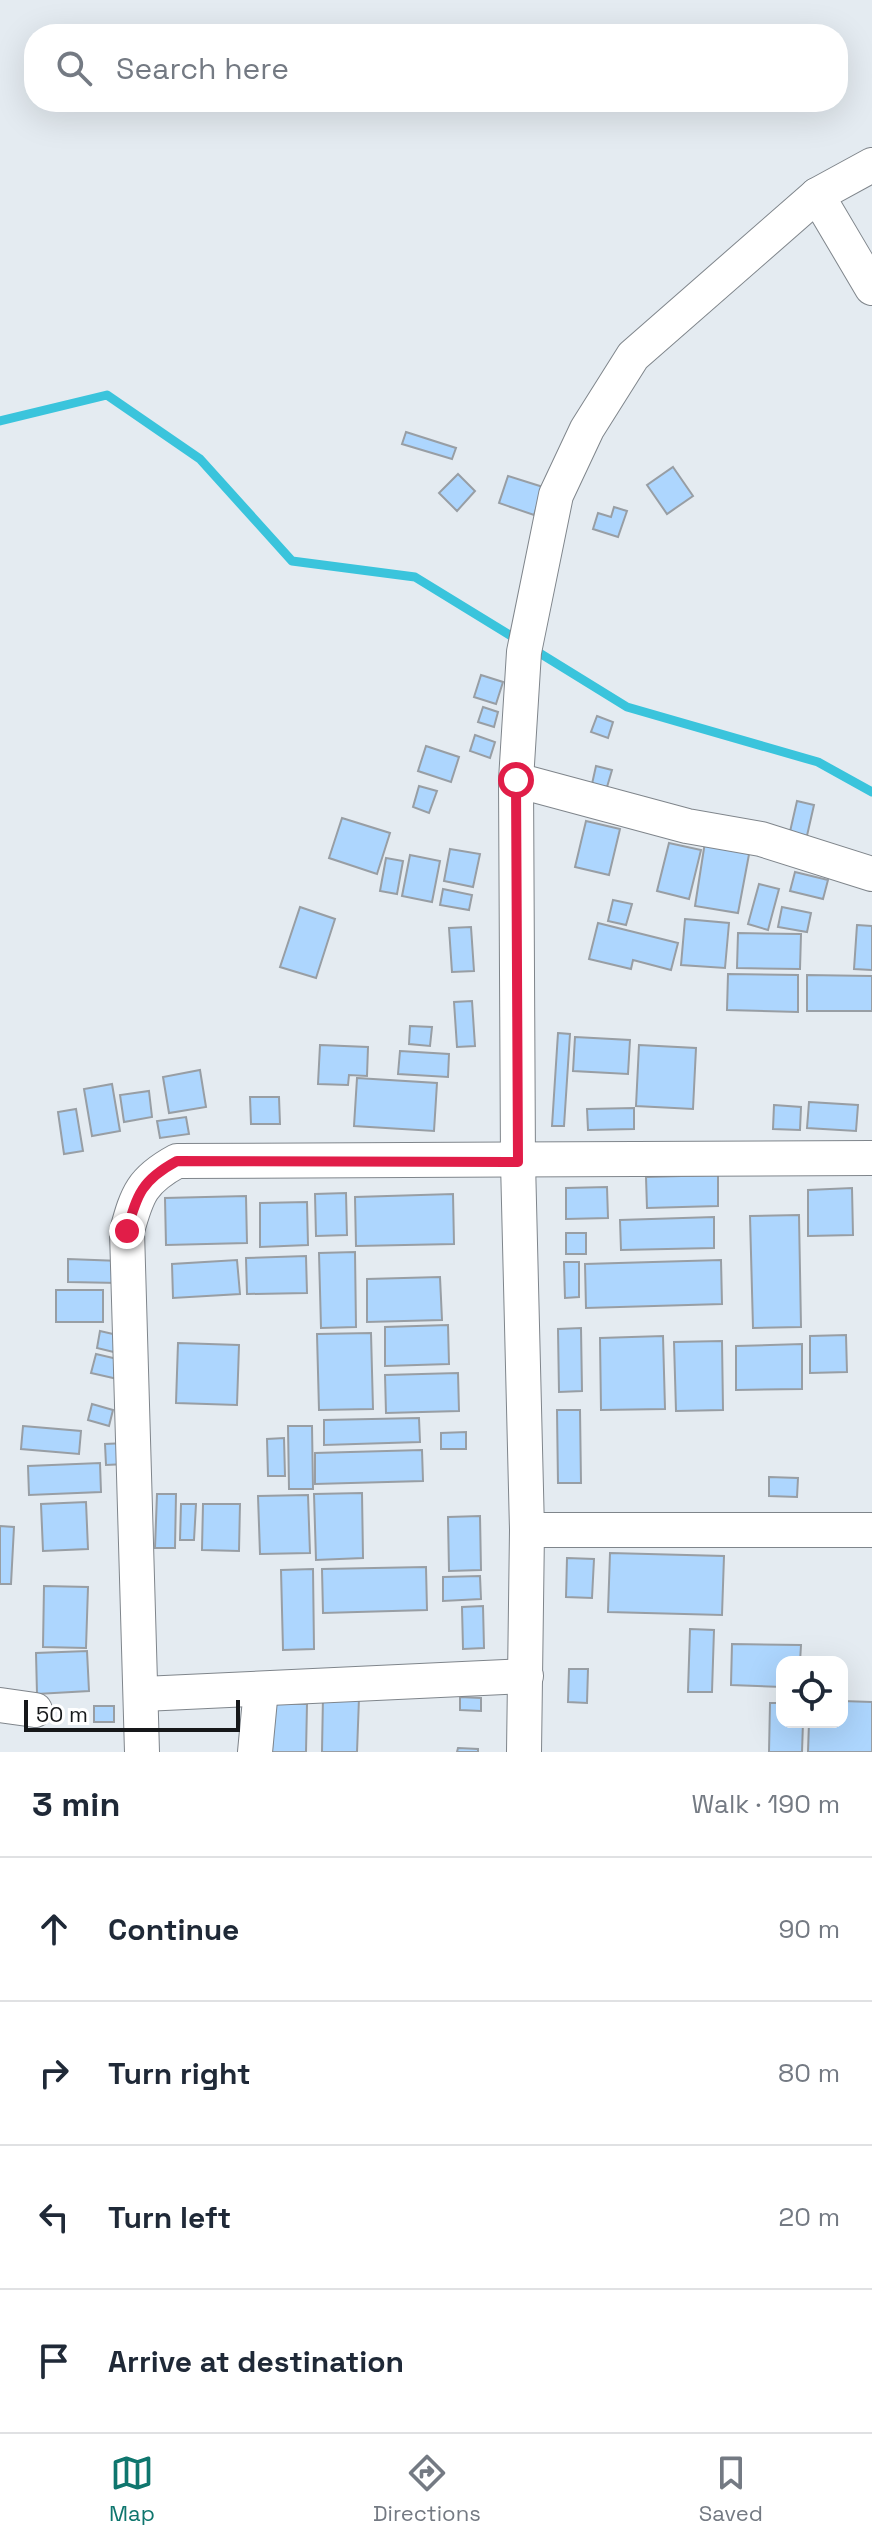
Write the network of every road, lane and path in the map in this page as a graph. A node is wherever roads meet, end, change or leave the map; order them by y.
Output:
1 (872, 165) edge
2 (817, 195) junction
3 (872, 288) edge
4 (516, 780) junction
5 (872, 874) edge
6 (872, 1158) edge
7 (518, 1162) junction
8 (527, 1530) junction
9 (872, 1530) edge
10 (526, 1676) junction
11 (261, 1689) junction
12 (143, 1694) junction
13 (0, 1705) edge
14 (35, 1710) dead end
15 (142, 1752) edge
16 (255, 1752) edge
17 (524, 1752) edge

1 - 2 street
2 - 3 street
2 - 4 street
4 - 5 street
4 - 7 street
6 - 7 street
7 - 8 street
7 - 12 street
8 - 9 street
8 - 10 street
10 - 11 street
10 - 17 street
11 - 12 street
11 - 16 street
12 - 15 street
13 - 14 street

